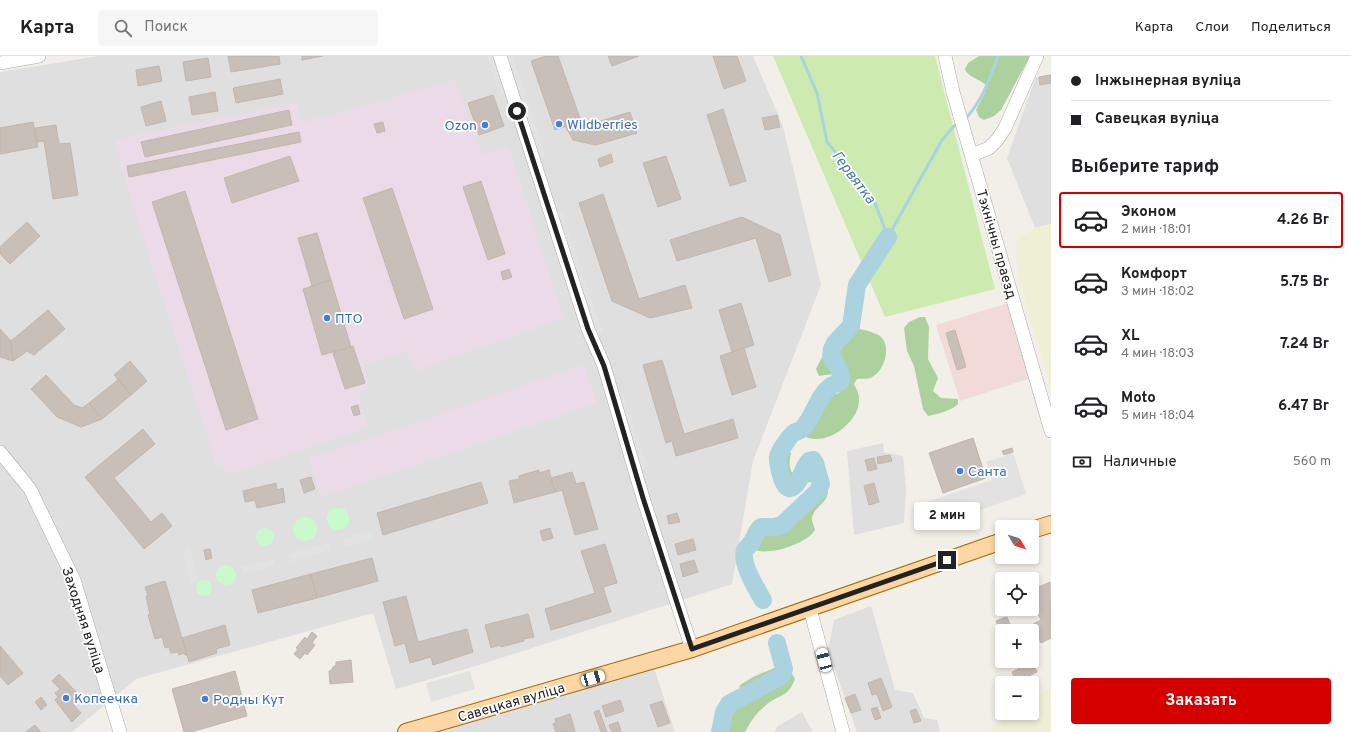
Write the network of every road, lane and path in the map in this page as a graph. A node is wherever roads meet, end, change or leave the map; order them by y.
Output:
1 (39, 56) edge
2 (500, 56) edge
3 (945, 56) edge
4 (1037, 56) edge
5 (0, 63) edge
6 (972, 155) junction
7 (1051, 431) edge
8 (0, 452) edge
9 (1051, 524) edge
10 (1039, 528) edge
11 (995, 543) edge
12 (810, 609) junction
13 (692, 649) junction
14 (120, 732) edge
15 (406, 732) edge
16 (843, 732) edge

1 - 5 street
2 - 13 street
3 - 6 street, Тэхнічны праезд
4 - 6 street
6 - 7 street, Тэхнічны праезд
8 - 14 street, Заходняя вуліца
9 - 10 main road
11 - 12 main road, Савецкая вуліца
12 - 13 main road, Савецкая вуліца
12 - 16 street
13 - 15 main road, Савецкая вуліца

